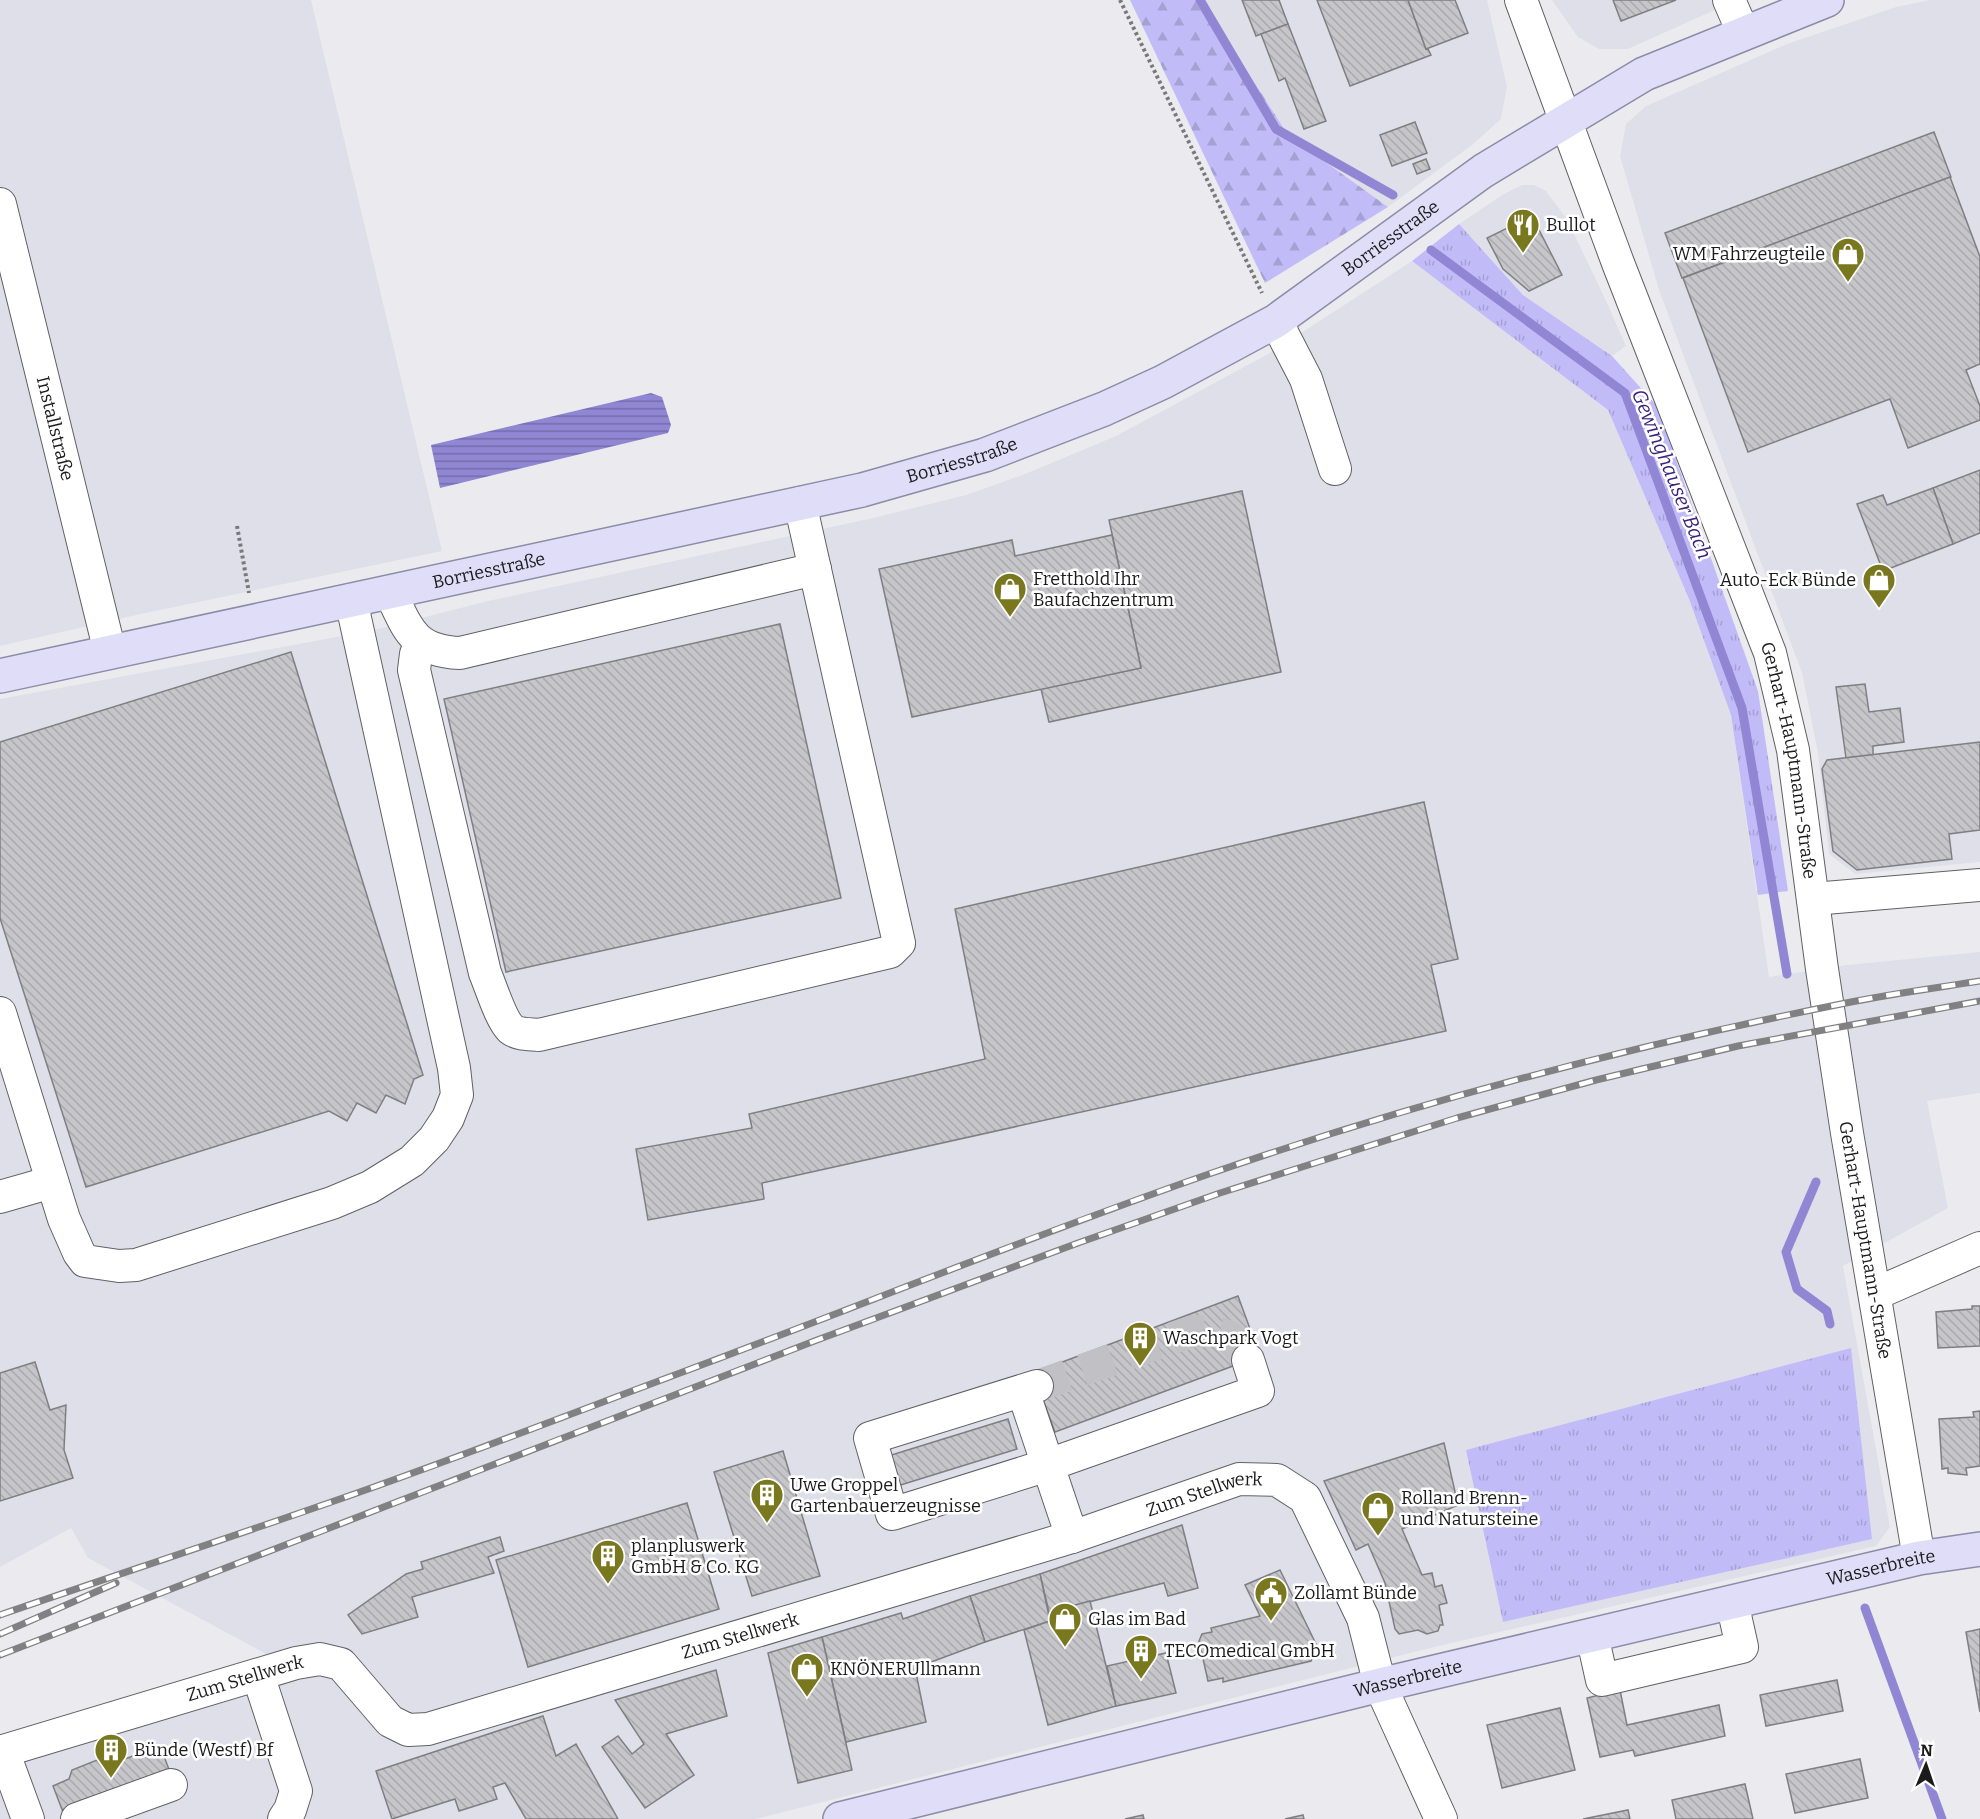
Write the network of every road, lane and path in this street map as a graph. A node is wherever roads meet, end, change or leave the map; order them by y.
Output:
1 (1120, 0) edge
2 (1521, 0) edge
3 (1729, 0) edge
4 (1827, 0) edge
5 (1743, 32) junction
6 (1565, 120) junction
7 (0, 204) edge
8 (1276, 321) junction
9 (1335, 469) dead end
10 (800, 503) junction
11 (237, 526) dead end
12 (815, 569) junction
13 (390, 592) junction
14 (351, 600) junction
15 (254, 621) junction
16 (424, 645) junction
17 (110, 652) junction
18 (0, 676) edge
19 (1980, 885) edge
20 (1813, 899) junction
21 (0, 1013) edge
22 (52, 1182) junction
23 (0, 1197) edge
24 (1980, 1248) edge
25 (1875, 1294) junction
26 (1248, 1360) tunnel mouth
27 (1048, 1465) junction
28 (1072, 1537) junction
29 (1980, 1549) edge
30 (1919, 1558) junction
31 (1732, 1602) junction
32 (1592, 1635) junction
33 (258, 1675) junction
34 (1380, 1685) junction
35 (2, 1751) edge
36 (171, 1785) dead end
37 (28, 1819) edge
38 (77, 1819) edge
39 (284, 1819) edge
40 (840, 1819) edge
41 (1441, 1819) edge

1 - 8 path
2 - 6 street, Gerhart-Hauptmann-Straße
3 - 5 street
4 - 5 main road, Borriesstraße
5 - 6 main road, Borriesstraße
6 - 8 main road, Borriesstraße
6 - 20 street, Gerhart-Hauptmann-Straße
7 - 17 street, Installstraße
8 - 9 street
8 - 10 main road, Borriesstraße
10 - 12 street
10 - 13 main road, Borriesstraße
11 - 15 path
12 - 16 street
12 - 16 street
13 - 14 main road, Borriesstraße
13 - 16 street
14 - 15 main road, Borriesstraße
14 - 22 street
15 - 17 main road, Borriesstraße
17 - 18 main road, Borriesstraße
19 - 20 street
20 - 25 street, Gerhart-Hauptmann-Straße
21 - 22 street
22 - 23 street
24 - 25 street
25 - 30 street, Gerhart-Hauptmann-Straße
26 - 27 street
27 - 27 street
27 - 28 street
28 - 33 street, Zum Stellwerk
28 - 34 street, Zum Stellwerk
29 - 30 main road, Wasserbreite
30 - 31 main road, Wasserbreite
31 - 32 main road, Wasserbreite
31 - 32 street
32 - 34 main road, Wasserbreite
33 - 35 street, Zum Stellwerk
33 - 39 street
34 - 40 main road, Wasserbreite
34 - 41 street, Zum Stellwerk
35 - 37 street
36 - 38 street

